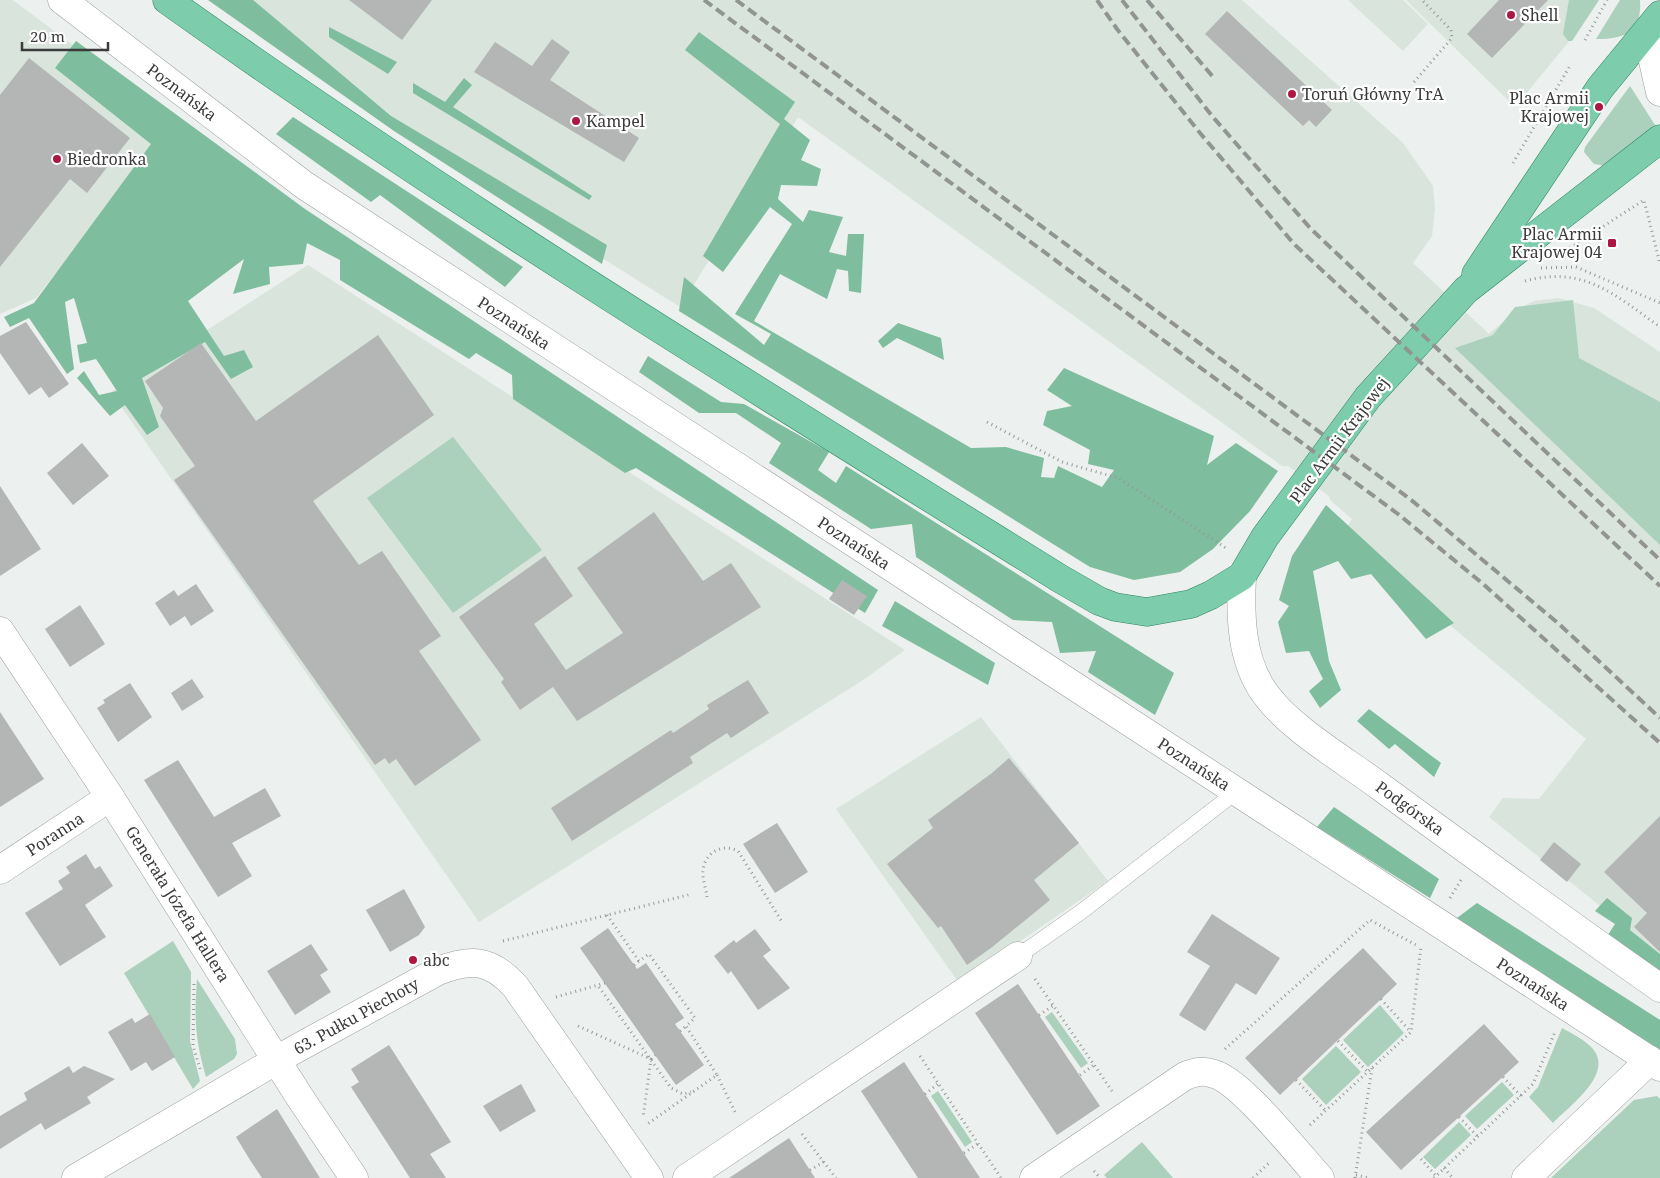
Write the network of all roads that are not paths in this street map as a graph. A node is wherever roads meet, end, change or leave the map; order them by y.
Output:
1 (62, 0) edge
2 (167, 0) edge
3 (1660, 15) edge
4 (1660, 23) edge
5 (1660, 92) edge
6 (1660, 139) edge
7 (1466, 290) junction
8 (1242, 576) junction
9 (0, 631) edge
10 (1236, 792) junction
11 (110, 797) junction
12 (0, 870) edge
13 (1018, 956) joint
14 (1660, 988) edge
15 (277, 1060) junction
16 (1655, 1064) edge
17 (76, 1178) edge
18 (354, 1178) edge
19 (648, 1178) edge
20 (688, 1178) edge
21 (1034, 1178) edge
22 (1320, 1178) edge
23 (1526, 1178) edge

1 - 10 street, Poznańska
2 - 8 main road
3 - 7 main road, Plac Armii Krajowej
4 - 5 street
6 - 7 main road, Plac Armii Krajowej
7 - 8 main road, Plac Armii Krajowej
8 - 14 street, Podgórska
9 - 11 street, Generała Józefa Hallera
10 - 13 lane
10 - 16 street, Poznańska
11 - 12 street, Poranna
11 - 15 street, Generała Józefa Hallera
13 - 20 street
15 - 17 street, 63. Pułku Piechoty
15 - 18 street, Generała Józefa Hallera
15 - 19 street, 63. Pułku Piechoty
16 - 23 street
21 - 22 street

